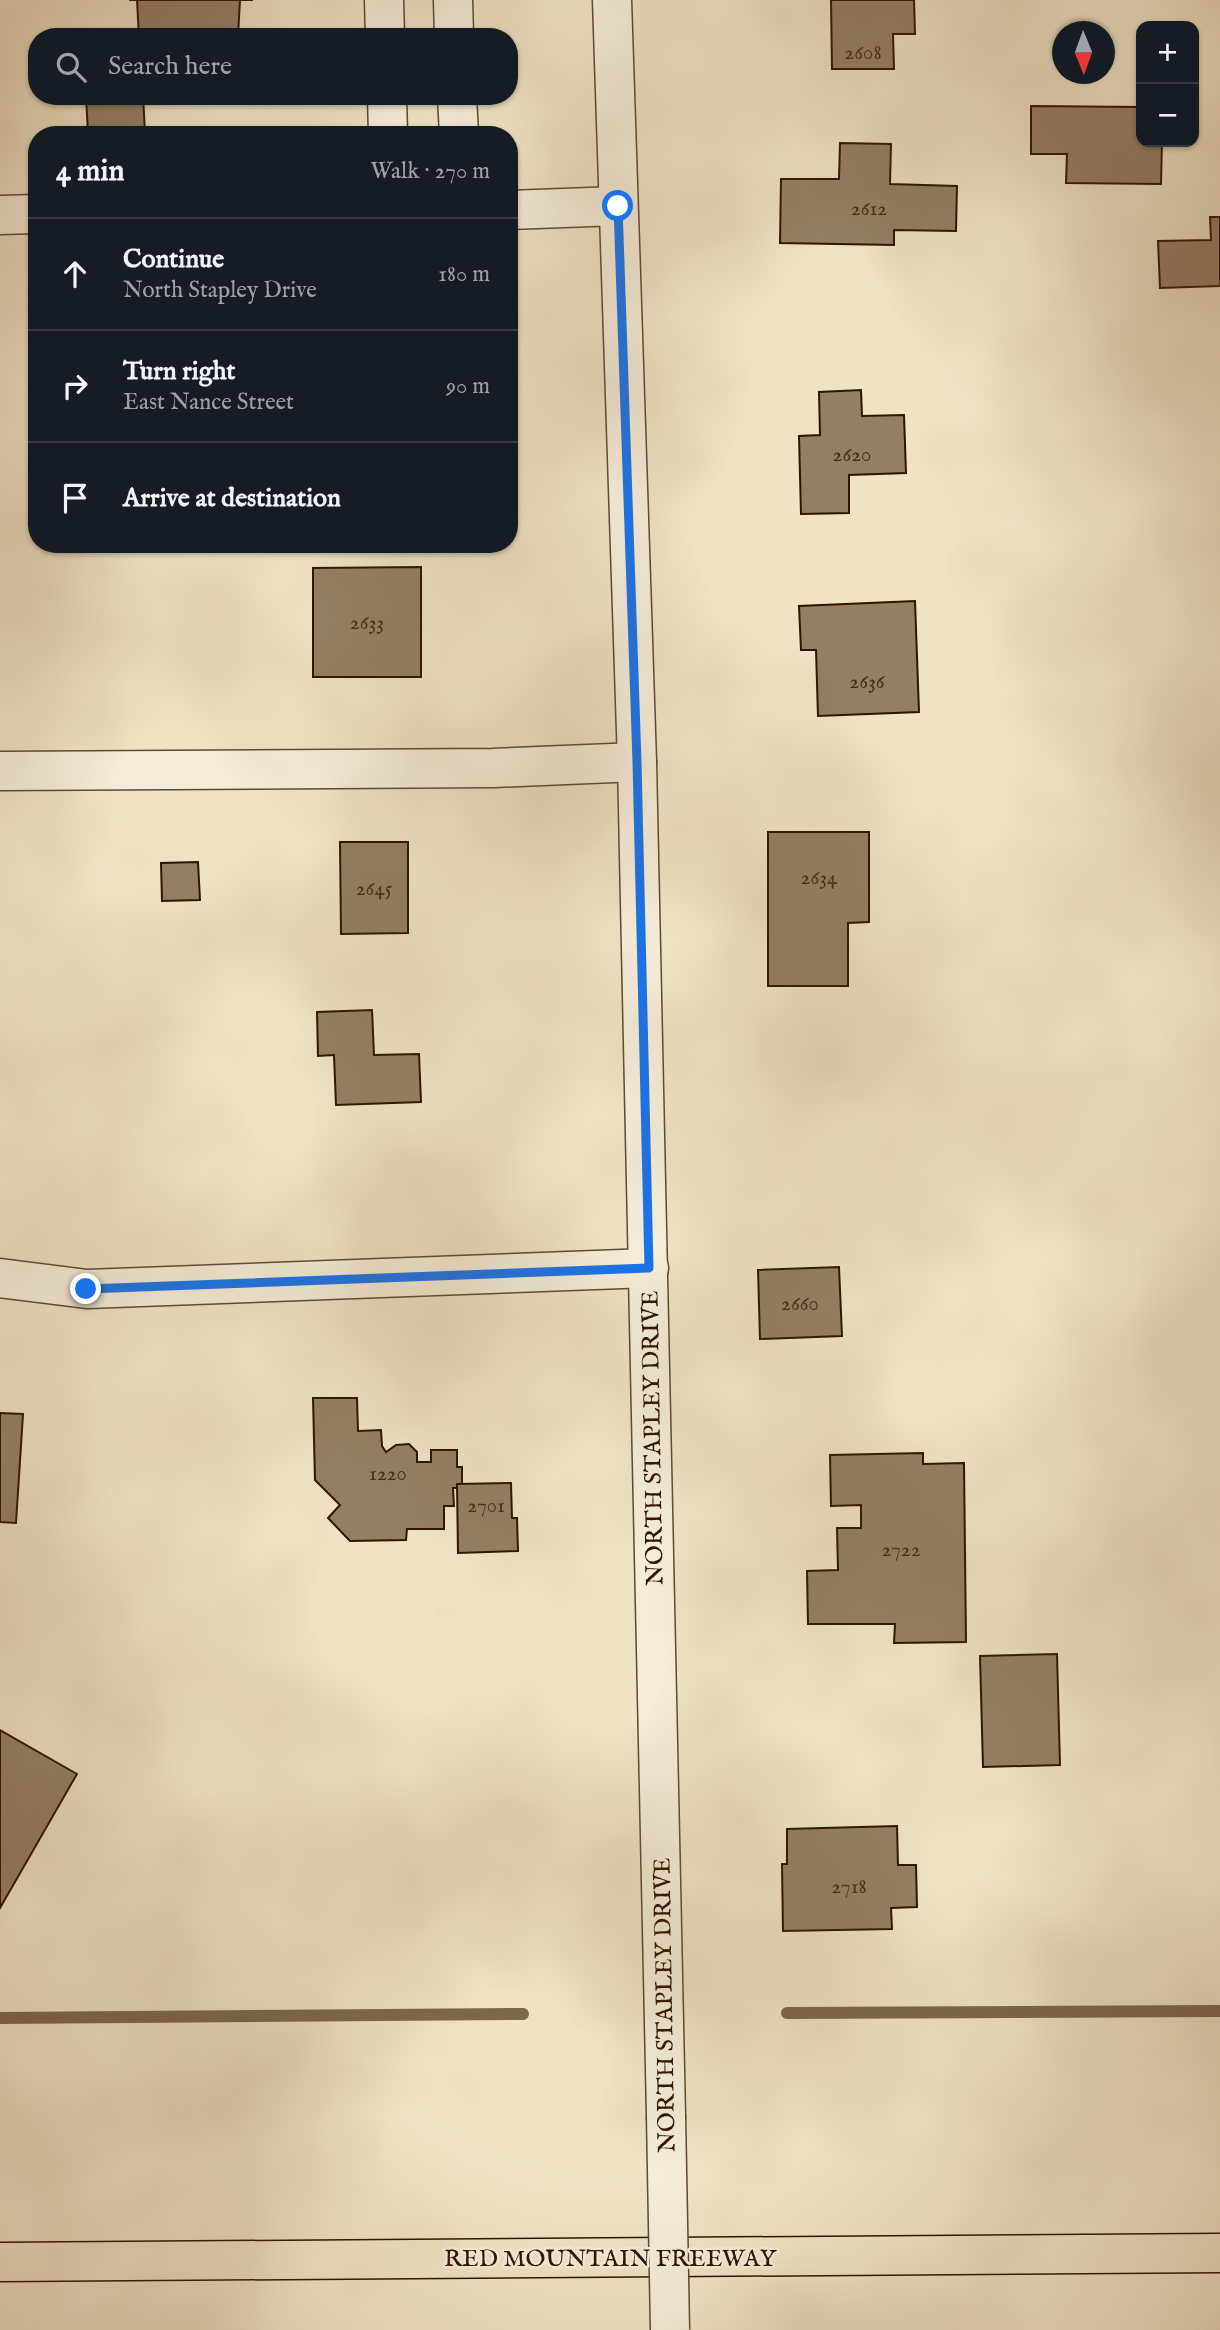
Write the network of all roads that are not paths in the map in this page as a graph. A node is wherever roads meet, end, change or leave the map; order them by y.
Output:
1 (384, 0) edge
2 (453, 0) edge
3 (612, 0) edge
4 (385, 28) edge
5 (454, 28) edge
6 (387, 105) edge
7 (457, 105) edge
8 (388, 126) edge
9 (459, 126) edge
10 (618, 206) junction
11 (518, 210) edge
12 (28, 214) edge
13 (0, 215) edge
14 (637, 762) junction
15 (0, 771) edge
16 (649, 1268) junction
17 (0, 1278) edge
18 (1220, 2253) edge
19 (0, 2262) edge
20 (670, 2330) edge

1 - 4 street
2 - 5 street
3 - 10 street, NORTH STAPLEY DRIVE
6 - 8 street
7 - 9 street
10 - 11 street
10 - 14 street, NORTH STAPLEY DRIVE
12 - 13 street
14 - 15 street
14 - 16 street, NORTH STAPLEY DRIVE
16 - 17 street
16 - 20 street, NORTH STAPLEY DRIVE, bridge
18 - 19 highway, RED MOUNTAIN FREEWAY

